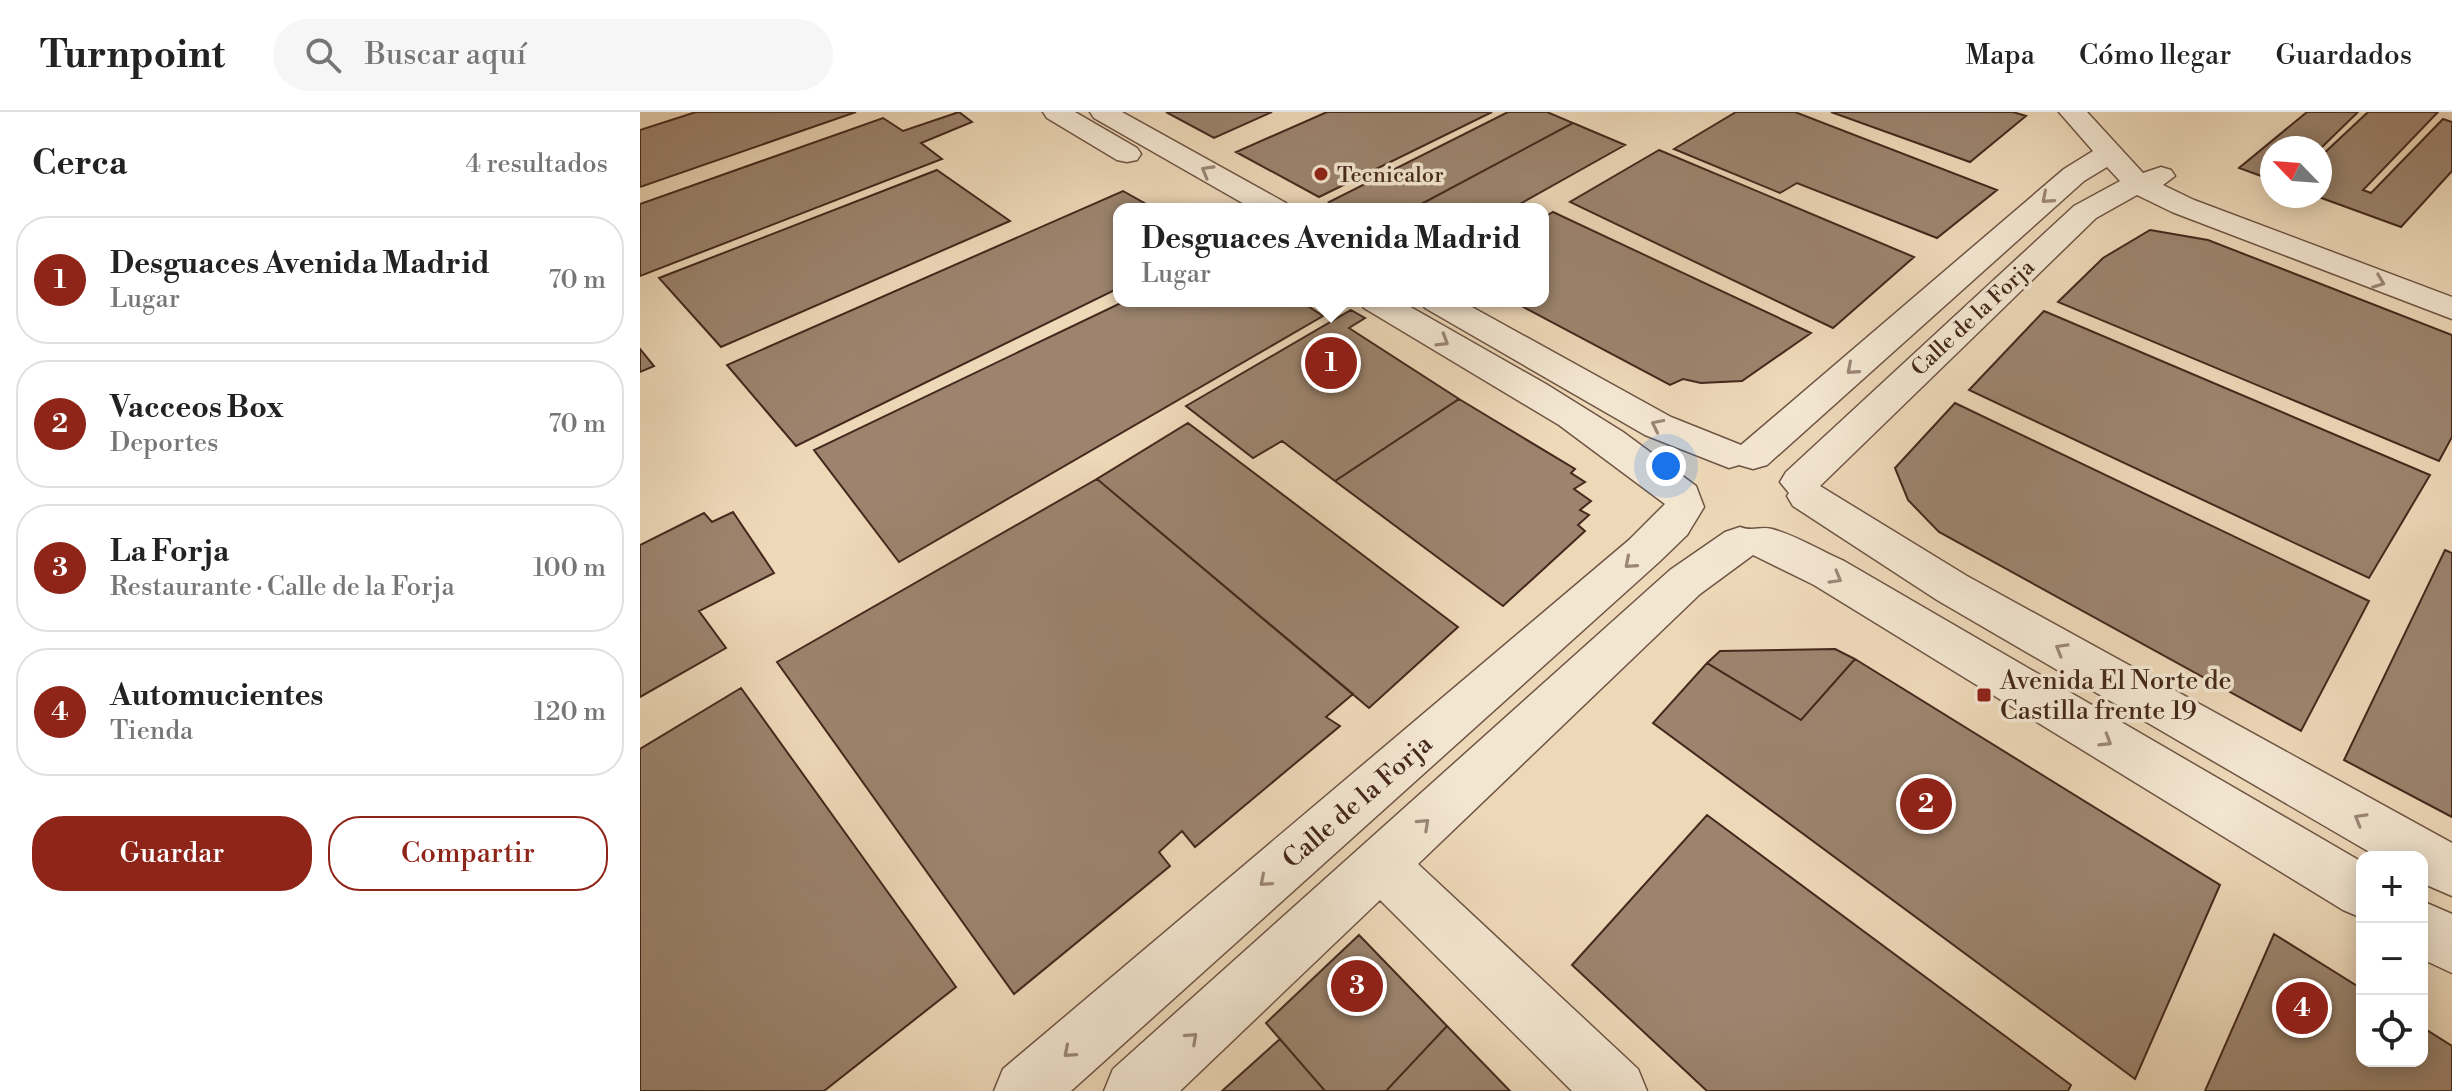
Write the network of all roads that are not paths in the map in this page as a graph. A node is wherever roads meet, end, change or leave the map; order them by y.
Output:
1 (1056, 112) edge
2 (1103, 112) edge
3 (2072, 112) edge
4 (2110, 153) junction
5 (2150, 180) junction
6 (1210, 203) edge
7 (1264, 203) edge
8 (2452, 286) edge
9 (1386, 307) edge
10 (1448, 307) edge
11 (2452, 309) edge
12 (1741, 456) junction
13 (1803, 489) junction
14 (1683, 502) junction
15 (1753, 543) junction
16 (1380, 864) junction
17 (2452, 871) edge
18 (2356, 888) edge
19 (2428, 931) edge
20 (2452, 945) edge
21 (1025, 1091) edge
22 (1135, 1091) edge
23 (1616, 1091) edge

1 - 6 street
7 -> 2 street
3 - 4 street
4 - 5 street
4 -> 12 street, Calle de la Forja
5 - 8 street
5 -> 11 street
5 - 13 street, Calle de la Forja
9 -> 14 street
12 -> 10 street
12 - 13 street
12 - 14 street
13 - 15 street
17 -> 13 street
14 - 15 street
14 -> 21 street, Calle de la Forja
16 -> 15 street
15 -> 18 street
22 -> 16 street
16 - 23 street
19 - 20 street

